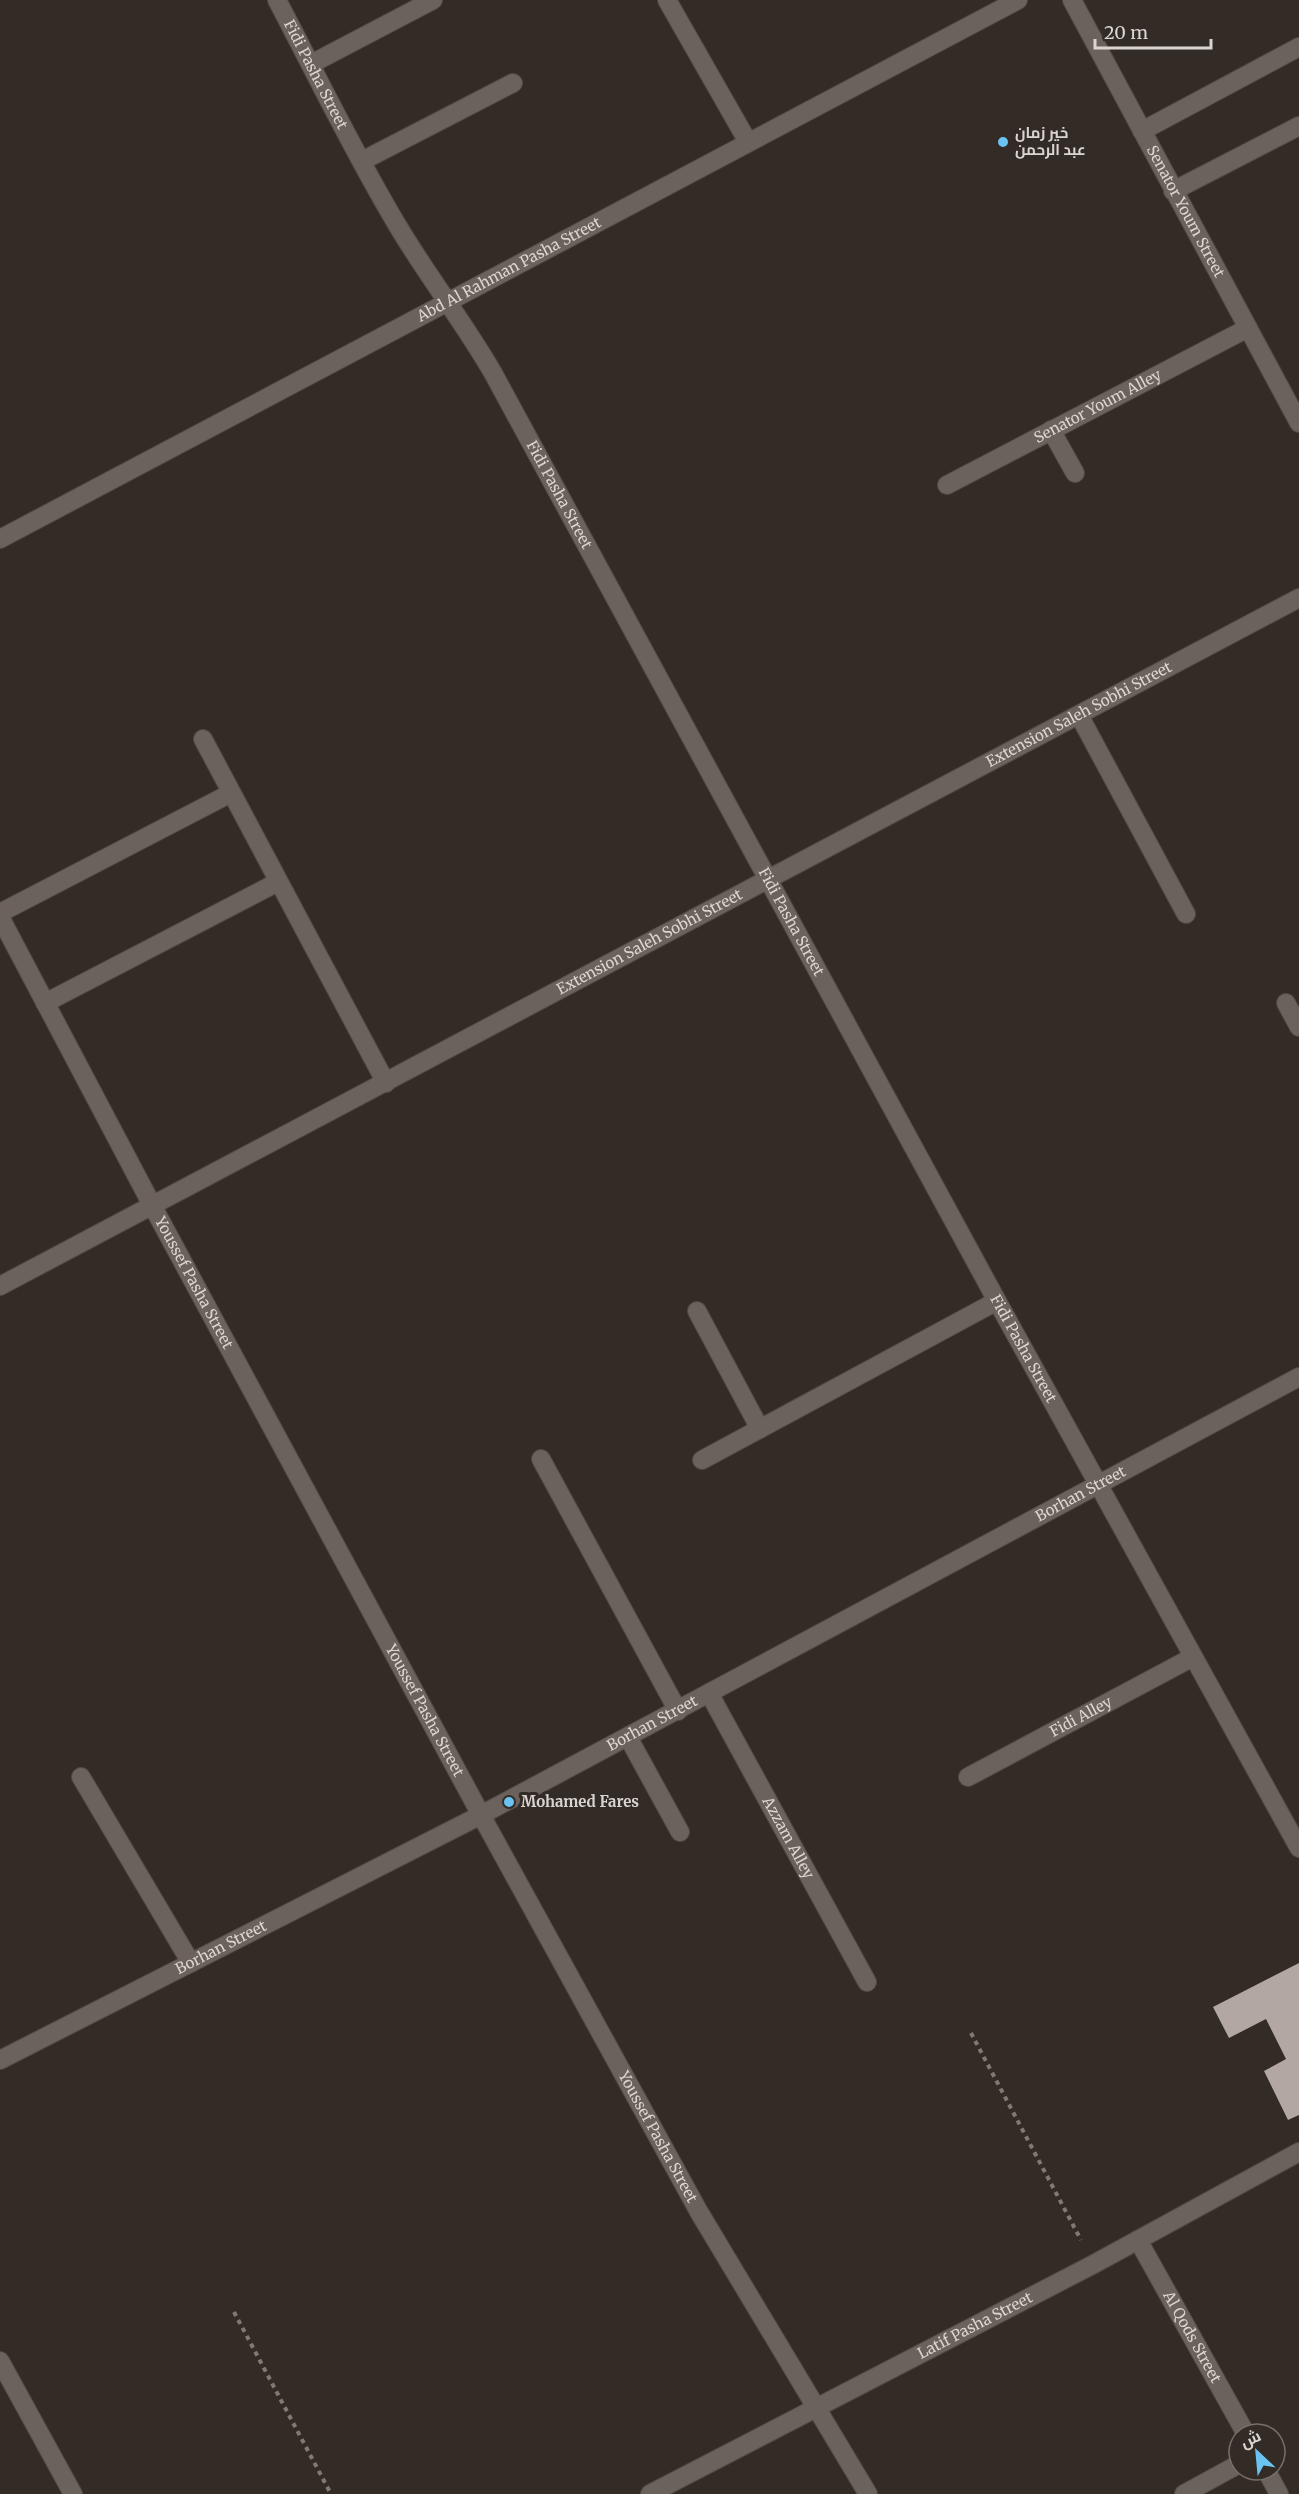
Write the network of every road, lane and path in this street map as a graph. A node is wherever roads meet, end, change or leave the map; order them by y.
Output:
1 (277, 0) edge
2 (433, 0) edge
3 (667, 0) edge
4 (1018, 0) edge
5 (1072, 0) edge
6 (1299, 47) edge
7 (311, 64) junction
8 (513, 82) dead end
9 (1299, 126) edge
10 (1142, 131) junction
11 (748, 142) junction
12 (362, 161) junction
13 (1173, 191) junction
14 (447, 302) junction
15 (1248, 328) junction
16 (1299, 423) edge
17 (1051, 430) junction
18 (1075, 473) dead end
19 (947, 485) dead end
20 (0, 539) edge
21 (1299, 598) edge
22 (1079, 715) junction
23 (203, 739) dead end
24 (231, 793) junction
25 (768, 881) junction
26 (278, 882) junction
27 (1186, 914) dead end
28 (0, 915) edge
29 (45, 1003) junction
30 (1286, 1003) dead end
31 (1299, 1027) edge
32 (386, 1083) junction
33 (152, 1205) junction
34 (0, 1286) edge
35 (997, 1301) junction
36 (697, 1311) dead end
37 (1299, 1377) edge
38 (760, 1429) junction
39 (541, 1459) dead end
40 (702, 1460) dead end
41 (1097, 1484) junction
42 (1193, 1657) junction
43 (709, 1694) junction
44 (678, 1711) junction
45 (628, 1737) junction
46 (81, 1777) dead end
47 (968, 1777) dead end
48 (481, 1815) junction
49 (680, 1832) dead end
50 (1299, 1848) edge
51 (191, 1964) junction
52 (867, 1982) dead end
53 (971, 2034) dead end
54 (0, 2060) edge
55 (1299, 2152) edge
56 (1138, 2240) junction
57 (1094, 2264) junction
58 (234, 2312) dead end
59 (0, 2361) edge
60 (816, 2409) junction
61 (1239, 2422) edge
62 (1227, 2471) edge
63 (74, 2494) edge
64 (331, 2494) edge
65 (650, 2494) edge
66 (868, 2494) edge
67 (1184, 2494) edge

1 - 7 street, Fidi Pasha Street
2 - 7 street
3 - 11 street
4 - 11 street, Abd Al Rahman Pasha Street
5 - 10 street, Senator Youm Street
6 - 10 street
7 - 12 street, Fidi Pasha Street
8 - 12 street
9 - 13 street
10 - 13 street, Senator Youm Street
11 - 14 street, Abd Al Rahman Pasha Street
12 - 14 street, Fidi Pasha Street
13 - 15 street, Senator Youm Street
14 - 20 street, Abd Al Rahman Pasha Street
14 - 25 street, Fidi Pasha Street
15 - 16 street, Senator Youm Street
15 - 17 street, Senator Youm Alley
17 - 18 street
17 - 19 street, Senator Youm Alley
21 - 22 street, Extension Saleh Sobhi Street
22 - 25 street, Extension Saleh Sobhi Street
22 - 27 street
23 - 24 street
24 - 26 street
24 - 28 street
25 - 32 street, Extension Saleh Sobhi Street
25 - 35 street, Fidi Pasha Street
26 - 29 street
26 - 32 street
28 - 29 street, Youssef Pasha Street
29 - 33 street, Youssef Pasha Street
30 - 31 street
32 - 33 street, Extension Saleh Sobhi Street
33 - 34 street, Extension Saleh Sobhi Street
33 - 48 street, Youssef Pasha Street
35 - 38 street
35 - 41 street, Fidi Pasha Street
36 - 38 street
37 - 41 street, Borhan Street
38 - 40 street
39 - 44 street
41 - 42 street, Fidi Pasha Street
41 - 43 street, Borhan Street
42 - 47 street, Fidi Alley
42 - 50 street, Fidi Pasha Street
43 - 44 street, Borhan Street
43 - 52 street, Azzam Alley
44 - 45 street, Borhan Street
45 - 48 street, Borhan Street
45 - 49 street
46 - 51 street
48 - 51 street, Borhan Street
48 - 60 street, Youssef Pasha Street
51 - 54 street, Borhan Street
53 - 57 path
55 - 56 street, Latif Pasha Street
56 - 57 street, Latif Pasha Street
56 - 61 street, Al Qods Street
57 - 60 street, Latif Pasha Street
58 - 64 path
59 - 63 street
60 - 65 street, Latif Pasha Street
60 - 66 street, Youssef Pasha Street
62 - 67 street

